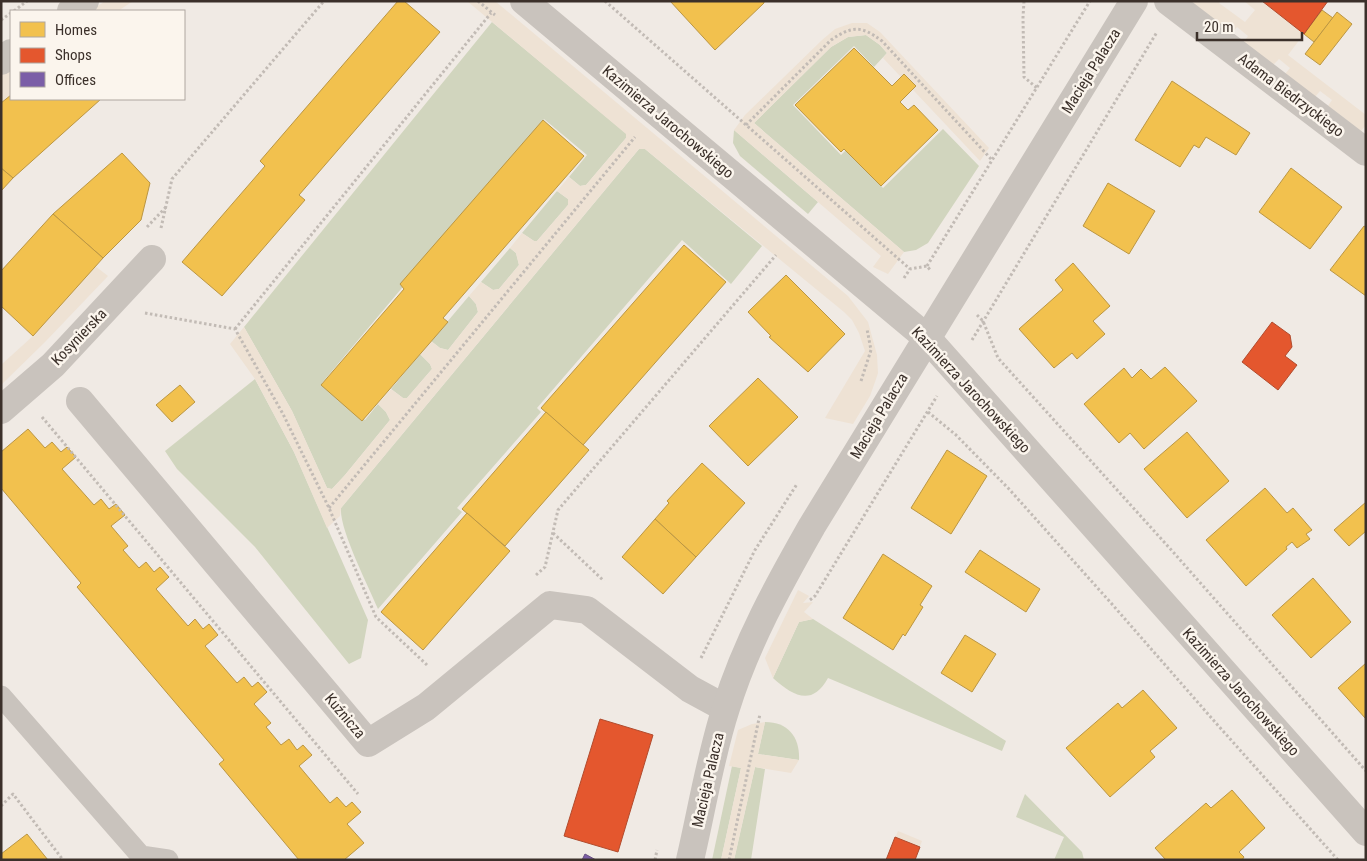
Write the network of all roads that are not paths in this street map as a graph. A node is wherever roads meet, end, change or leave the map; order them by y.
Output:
1 (85, 1) edge
2 (524, 1) edge
3 (1134, 1) edge
4 (1171, 4) edge
5 (72, 10) edge
6 (1366, 152) edge
7 (152, 259) dead end
8 (927, 338) junction
9 (80, 401) dead end
10 (1, 410) edge
11 (1, 696) edge
12 (726, 708) junction
13 (1366, 832) edge
14 (168, 860) edge
15 (690, 860) edge

1 - 5 street
2 - 8 street, Kazimierza Jarochowskiego
3 - 8 street, Macieja Palacza
4 - 6 street, Adama Biedrzyckiego
7 - 10 street, Kosynierska
8 - 12 street, Macieja Palacza
8 - 13 street, Kazimierza Jarochowskiego
9 - 12 street, Kuźnicza
11 - 14 lane
12 - 15 street, Macieja Palacza

